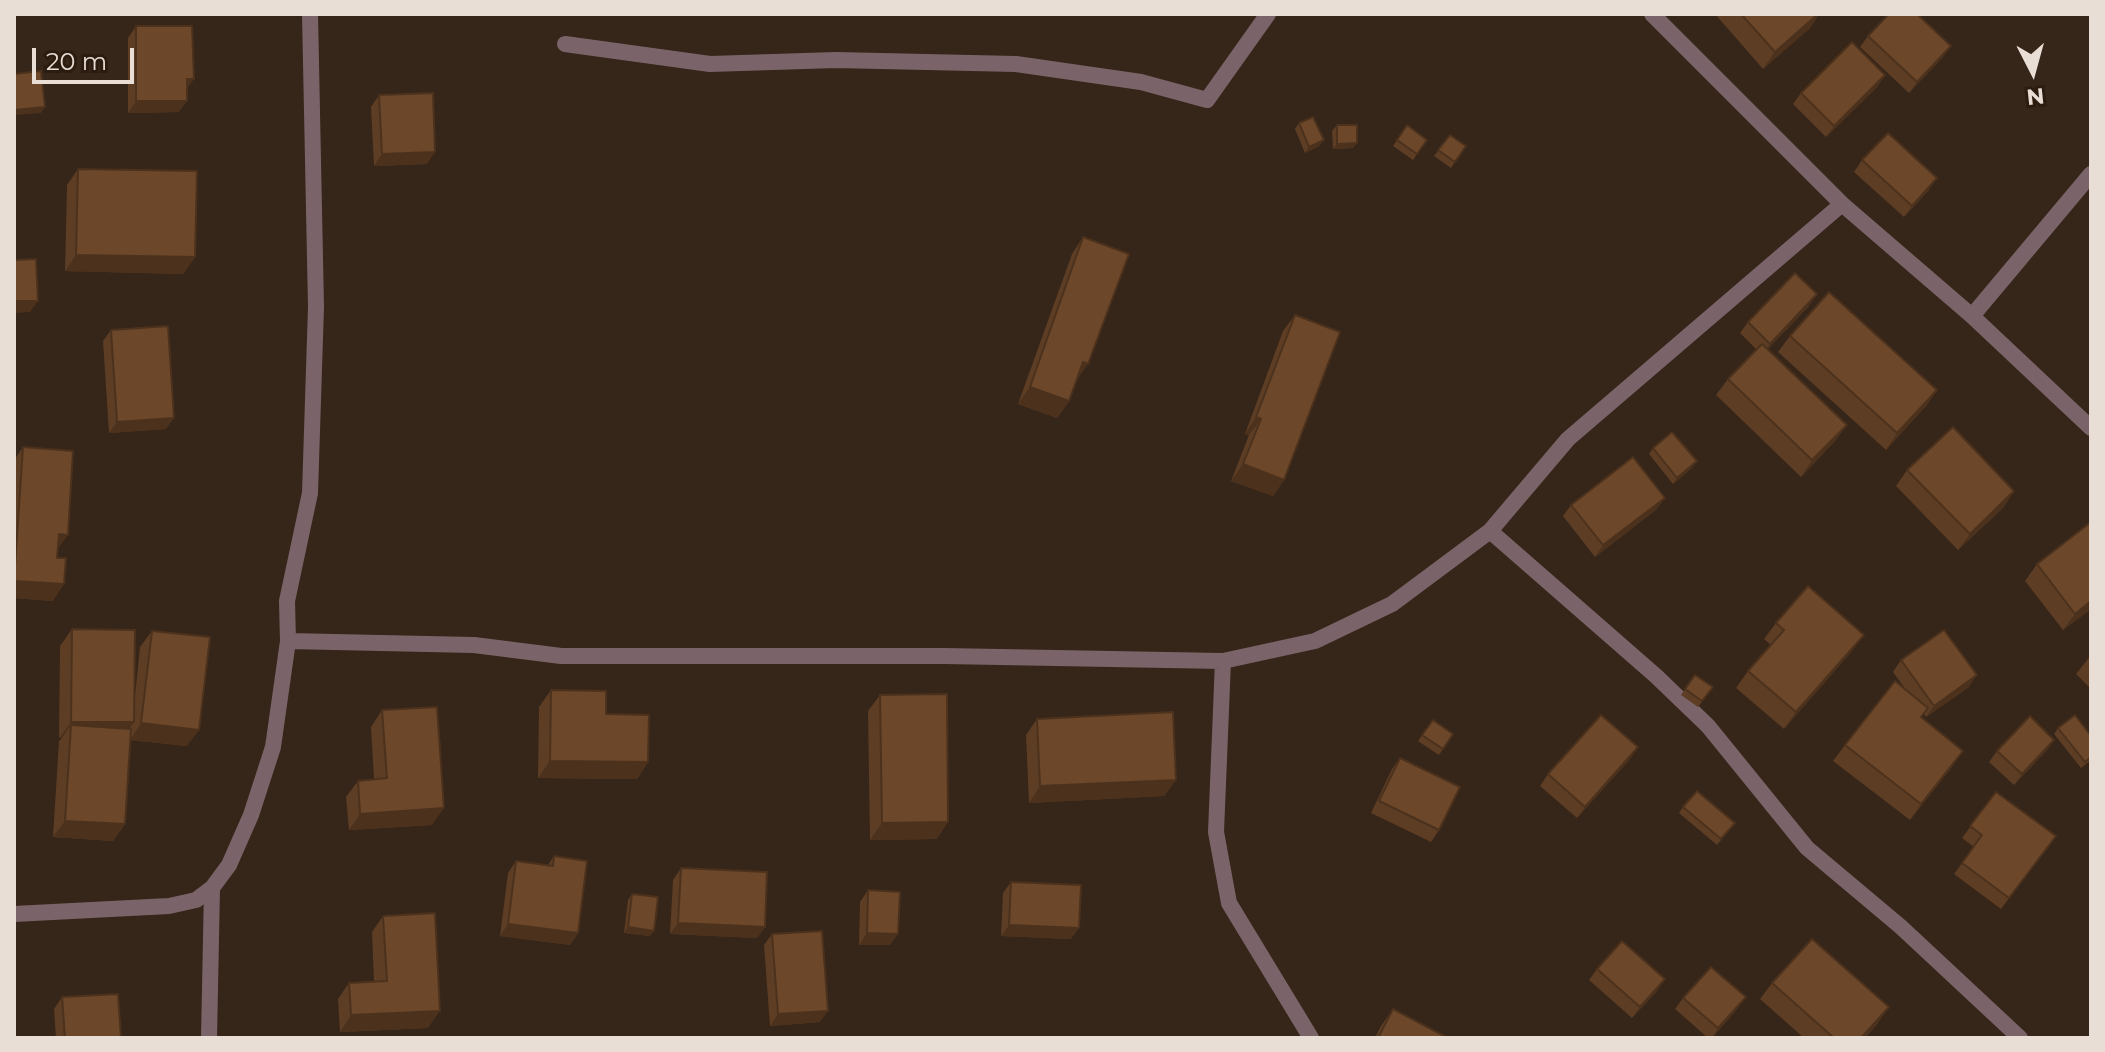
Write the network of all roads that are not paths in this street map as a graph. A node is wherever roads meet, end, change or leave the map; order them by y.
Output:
1 (310, 14) edge
2 (1268, 14) edge
3 (1652, 14) edge
4 (565, 44) dead end
5 (2091, 174) edge
6 (1842, 204) junction
7 (1972, 316) junction
8 (2091, 428) edge
9 (1490, 531) junction
10 (288, 641) junction
11 (1223, 661) junction
12 (212, 888) junction
13 (196, 900) junction
14 (14, 914) edge
15 (212, 926) junction
16 (209, 1038) edge
17 (1311, 1038) edge
18 (2020, 1038) edge

1 - 10 street
2 - 4 street
3 - 6 street
5 - 7 street
6 - 7 street
6 - 9 street
7 - 8 street
9 - 11 street
9 - 18 street
10 - 11 street
10 - 12 street
11 - 17 street
12 - 13 street
12 - 15 street
13 - 14 street
13 - 15 street
15 - 16 street

